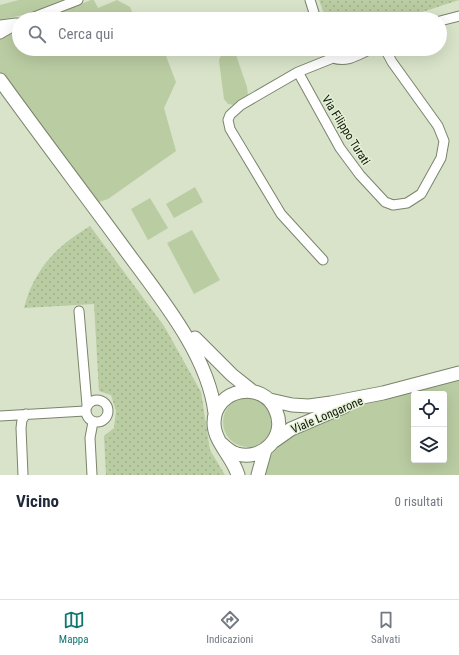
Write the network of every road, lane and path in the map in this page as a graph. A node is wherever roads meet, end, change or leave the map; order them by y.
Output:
1 (78, 0) edge
2 (310, 0) edge
3 (47, 12) edge
4 (314, 12) edge
5 (459, 16) edge
6 (447, 19) edge
7 (12, 24) edge
8 (0, 25) edge
9 (12, 27) edge
10 (0, 34) edge
11 (356, 56) edge
12 (389, 56) edge
13 (333, 58) joint
14 (298, 72) junction
15 (0, 80) edge
16 (323, 260) dead end
17 (153, 288) junction
18 (79, 311) dead end
19 (459, 373) edge
20 (252, 391) junction
21 (383, 393) junction
22 (270, 400) junction
23 (86, 408) junction
24 (216, 413) junction
25 (26, 414) junction
26 (0, 416) edge
27 (93, 422) junction
28 (222, 444) junction
29 (269, 445) junction
30 (23, 475) edge
31 (92, 475) edge
32 (238, 475) edge
33 (258, 475) edge

1 - 3 street
2 - 4 street
5 - 6 street
7 - 8 street
9 - 10 street
11 - 13 street
12 - 14 street, Via Filippo Turati
13 - 14 street
14 - 16 street
15 - 17 main road
17 - 20 main road
17 - 24 main road
18 - 23 street
19 - 21 main road, Viale Longarone
20 - 22 main road
20 - 24 main road
21 - 22 main road, Viale Longarone
21 - 29 main road, Viale Longarone
22 - 29 main road
23 - 25 street
23 - 27 street
23 - 27 street
24 - 28 main road
25 - 26 street
25 - 30 street
27 - 31 street
28 - 29 main road
28 - 32 main road
29 - 33 main road

